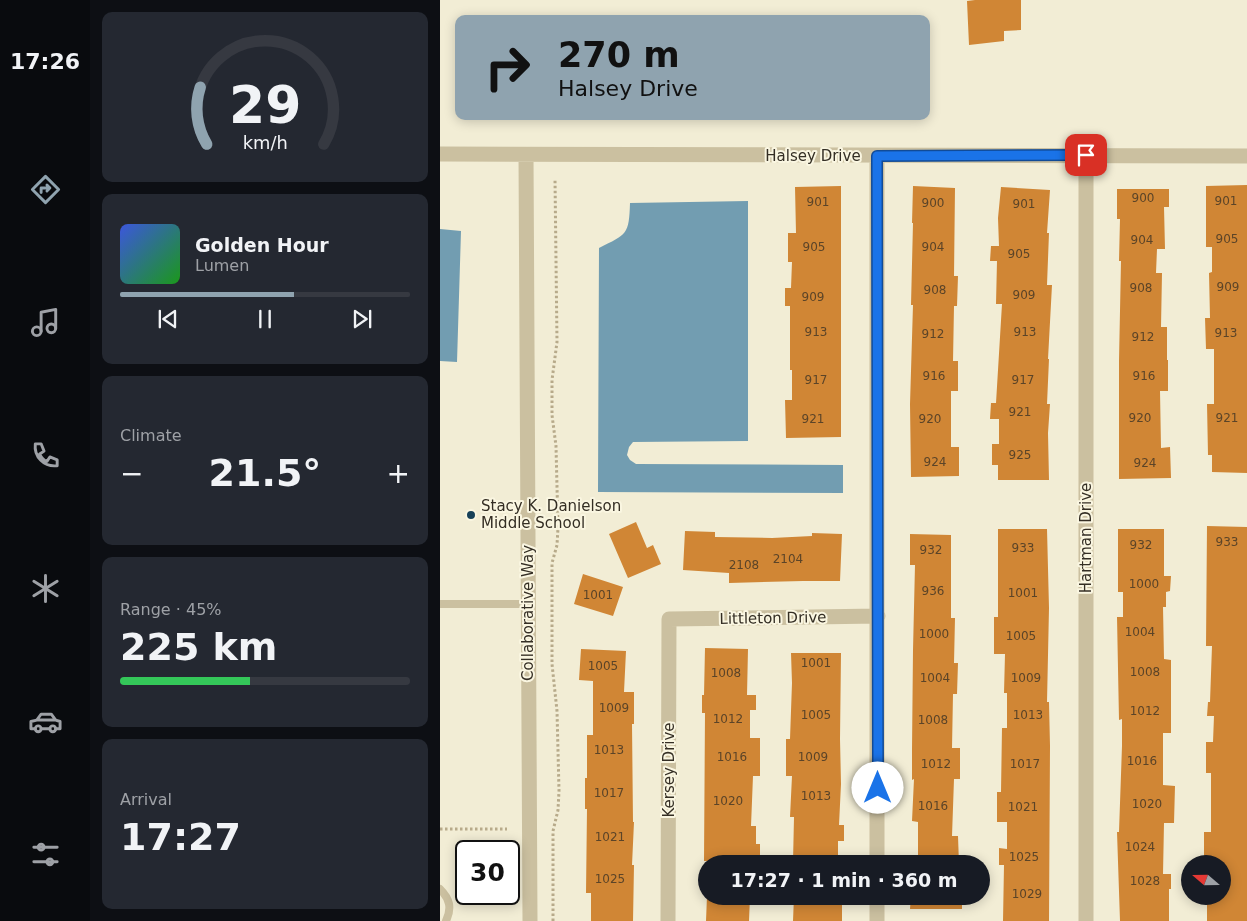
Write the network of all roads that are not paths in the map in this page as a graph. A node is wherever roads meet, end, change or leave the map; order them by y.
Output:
1 (440, 154) edge
2 (526, 155) junction
3 (1086, 155) junction
4 (877, 156) junction
5 (1247, 156) edge
6 (440, 604) edge
7 (528, 604) junction
8 (878, 616) junction
9 (669, 619) joint
10 (877, 855) edge
11 (440, 889) edge
12 (877, 905) edge
13 (446, 921) edge
14 (530, 921) edge
15 (668, 921) edge
16 (877, 921) edge
17 (1086, 921) edge

1 - 2 street, Halsey Drive
2 - 4 street, Halsey Drive
2 - 7 street, Collaborative Way
3 - 4 street, Halsey Drive
3 - 5 street, Halsey Drive
3 - 17 street, Hartman Drive
4 - 8 street
6 - 7 lane
7 - 14 street, Collaborative Way
8 - 9 street, Littleton Drive
8 - 10 street
9 - 15 street, Kersey Drive
11 - 13 lane
12 - 16 street

